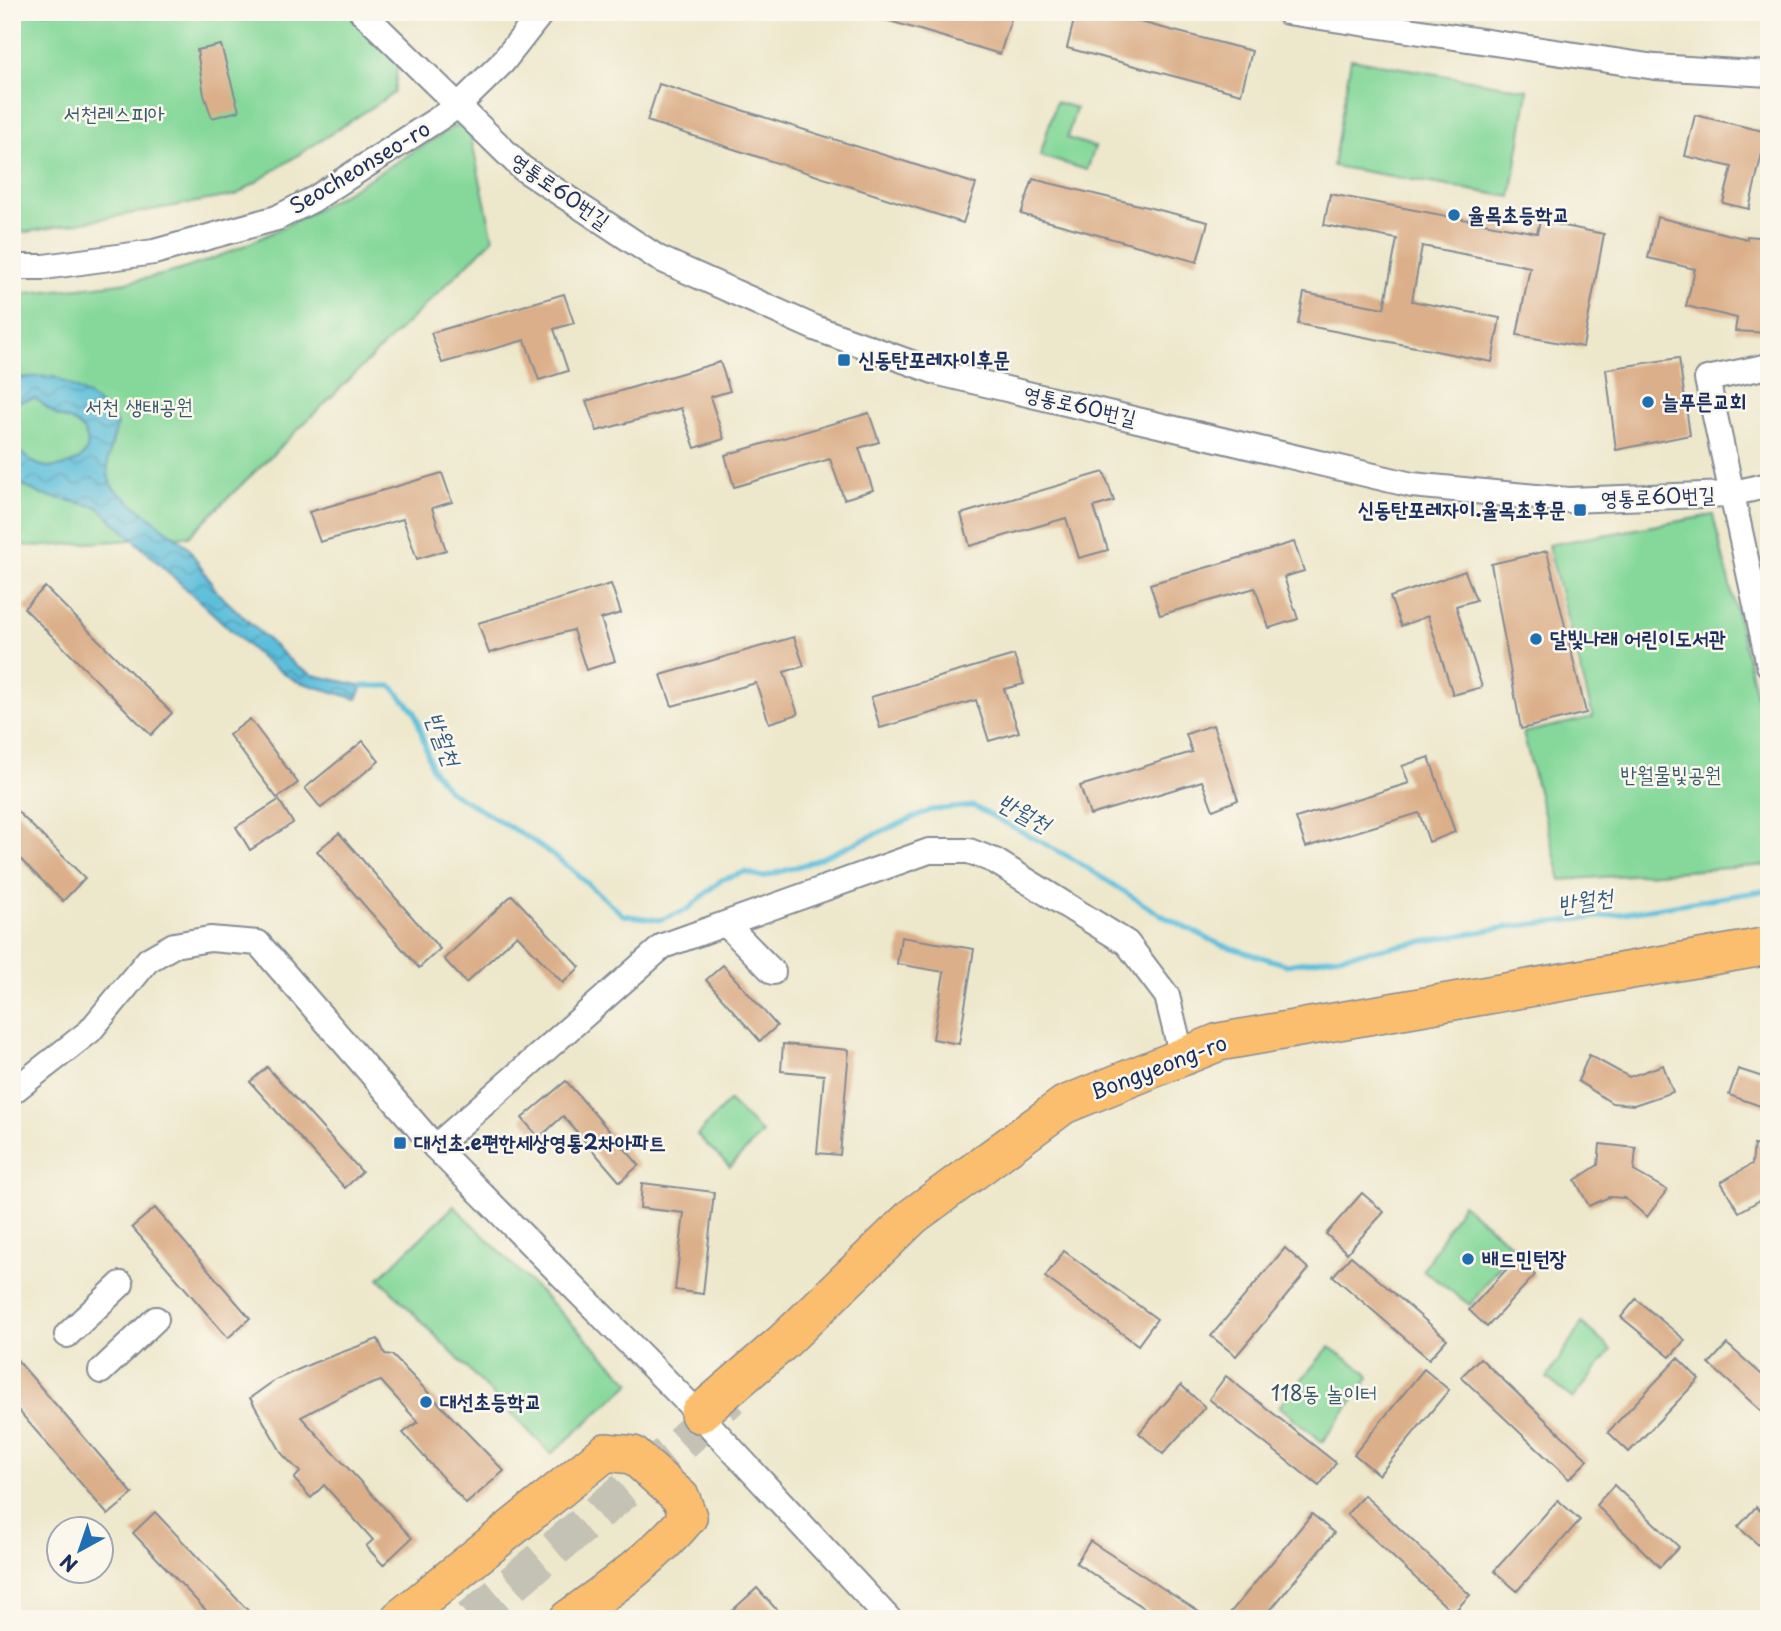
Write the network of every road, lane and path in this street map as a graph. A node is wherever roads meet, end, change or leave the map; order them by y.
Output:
1 (362, 12) edge
2 (542, 12) edge
3 (1287, 12) edge
4 (1351, 18) edge
5 (1769, 74) edge
6 (458, 106) junction
7 (12, 267) edge
8 (1769, 366) edge
9 (1769, 485) edge
10 (1730, 494) junction
11 (1769, 665) edge
12 (726, 924) junction
13 (1769, 946) edge
14 (773, 972) dead end
15 (1182, 1057) junction
16 (12, 1092) edge
17 (435, 1147) junction
18 (121, 1284) dead end
19 (156, 1319) dead end
20 (67, 1335) dead end
21 (100, 1371) dead end
22 (699, 1415) junction
23 (399, 1619) edge
24 (568, 1619) edge
25 (889, 1619) edge

1 - 6 street, 영통로60번길
2 - 6 street, Seocheonseo-ro
3 - 4 street
4 - 5 street
6 - 7 street, Seocheonseo-ro
6 - 10 street, 영통로60번길
8 - 10 street
9 - 10 street, 영통로60번길
10 - 11 street
12 - 14 street
12 - 15 street
12 - 17 street
13 - 15 highway, Bongyeong-ro
15 - 22 highway, Bongyeong-ro
16 - 17 street
17 - 22 street
18 - 20 street
19 - 21 street
22 - 25 street
23 - 24 highway

